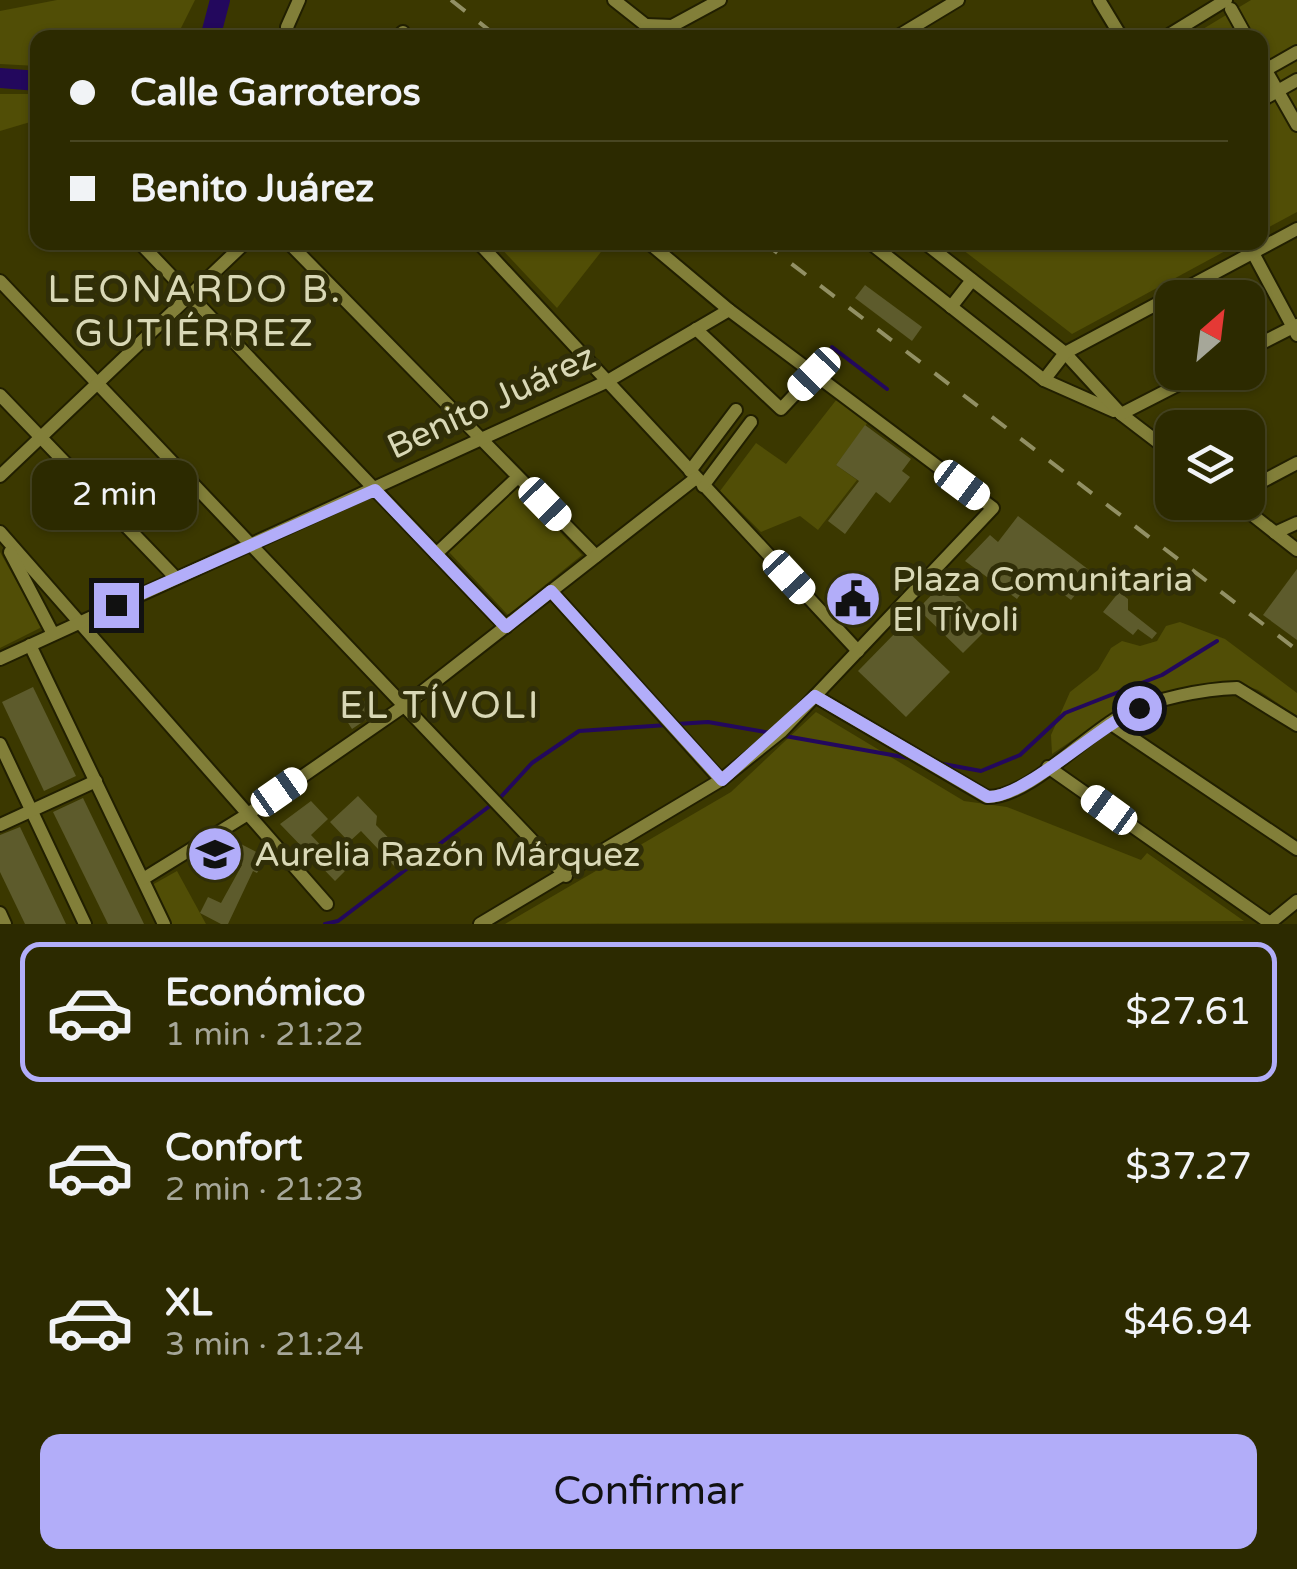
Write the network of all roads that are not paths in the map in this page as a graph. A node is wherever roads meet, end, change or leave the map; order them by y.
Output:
1 (299, 0) edge
2 (614, 0) edge
3 (720, 0) edge
4 (958, 0) edge
5 (1099, 0) edge
6 (1228, 4) edge
7 (701, 6) edge
8 (288, 30) edge
9 (647, 30) edge
10 (653, 30) edge
11 (688, 30) edge
12 (909, 30) edge
13 (1117, 30) edge
14 (1179, 30) edge
15 (1243, 30) edge
16 (1297, 52) edge
17 (1268, 65) edge
18 (1268, 77) edge
19 (1297, 80) edge
20 (1278, 91) junction
21 (1268, 97) edge
22 (1297, 125) edge
23 (1297, 229) edge
24 (1268, 239) edge
25 (147, 250) edge
26 (238, 250) edge
27 (296, 250) edge
28 (485, 250) edge
29 (658, 250) edge
30 (880, 250) edge
31 (934, 250) edge
32 (1239, 250) edge
33 (1246, 250) edge
34 (972, 280) junction
35 (0, 281) edge
36 (191, 297) junction
37 (951, 306) junction
38 (729, 310) junction
39 (696, 329) junction
40 (1296, 329) edge
41 (1265, 343) edge
42 (1065, 353) junction
43 (814, 374) junction
44 (1044, 380) junction
45 (606, 382) junction
46 (98, 384) junction
47 (1168, 390) edge
48 (0, 394) edge
49 (1121, 414) junction
50 (42, 439) junction
51 (481, 440) junction
52 (1155, 441) edge
53 (1297, 464) edge
54 (0, 476) edge
55 (518, 477) junction
56 (696, 478) junction
57 (1265, 480) edge
58 (375, 490) junction
59 (1259, 520) edge
60 (1297, 524) edge
61 (0, 532) edge
62 (1275, 533) junction
63 (250, 544) junction
64 (1293, 547) edge
65 (436, 554) junction
66 (596, 556) junction
67 (176, 578) junction
68 (551, 591) junction
69 (79, 622) junction
70 (506, 627) junction
71 (53, 634) junction
72 (30, 645) junction
73 (858, 651) junction
74 (0, 659) edge
75 (815, 696) junction
76 (404, 706) junction
77 (1110, 722) junction
78 (1297, 725) edge
79 (0, 744) edge
80 (1048, 767) junction
81 (722, 780) junction
82 (96, 781) junction
83 (32, 810) junction
84 (248, 814) junction
85 (0, 825) edge
86 (1297, 849) edge
87 (566, 876) junction
88 (143, 879) junction
89 (1297, 900) edge
90 (327, 904) dead end
91 (0, 913) edge
92 (1270, 923) edge
93 (5, 924) edge
94 (85, 924) edge
95 (164, 924) edge
96 (480, 924) edge

1 - 8 street
2 - 9 street
3 - 7 street
4 - 12 street
5 - 13 street
6 - 14 street
6 - 15 street
7 - 10 street
7 - 11 street
16 - 17 street
18 - 20 street
19 - 20 street
20 - 21 street
20 - 22 street
23 - 24 street
25 - 36 street
26 - 36 street
27 - 51 street
28 - 45 street
29 - 38 street
30 - 37 street
31 - 34 street
32 - 42 street
33 - 40 street
34 - 37 street
34 - 42 street
35 - 46 street
36 - 46 street
36 - 58 street
37 - 44 street
38 - 39 street, Benito Juárez
38 - 43 street
39 - 43 street
39 - 45 street, Benito Juárez
40 - 41 street
42 - 44 street
42 - 49 street
43 - 73 street
44 - 49 street
45 - 51 street, Benito Juárez
45 - 56 street
46 - 50 street
46 - 63 street
47 - 49 street
48 - 50 street
49 - 52 street
50 - 54 street
50 - 67 street
51 - 55 street
51 - 58 street, Benito Juárez
53 - 57 street
55 - 65 street
55 - 66 street
56 - 56 street
56 - 66 street
56 - 73 street
58 - 63 street, Benito Juárez
58 - 65 street
59 - 62 street
60 - 62 street
61 - 69 street
61 - 71 street
62 - 64 street
63 - 67 street, Benito Juárez
63 - 76 street
65 - 70 street
66 - 68 street
67 - 69 street, Benito Juárez
68 - 70 street
68 - 81 street
69 - 71 street, Benito Juárez
69 - 84 street
70 - 76 street
71 - 72 street, Benito Juárez
72 - 74 street, Benito Juárez
72 - 82 street
73 - 75 street
75 - 80 street
75 - 81 street
76 - 84 street
76 - 87 street
77 - 78 street
77 - 80 street
77 - 86 street
79 - 83 street
80 - 92 street
81 - 87 street
82 - 83 street
82 - 88 street
83 - 85 street
83 - 94 street
84 - 88 street
84 - 90 street
87 - 96 street
88 - 95 street
89 - 92 street
91 - 93 street

